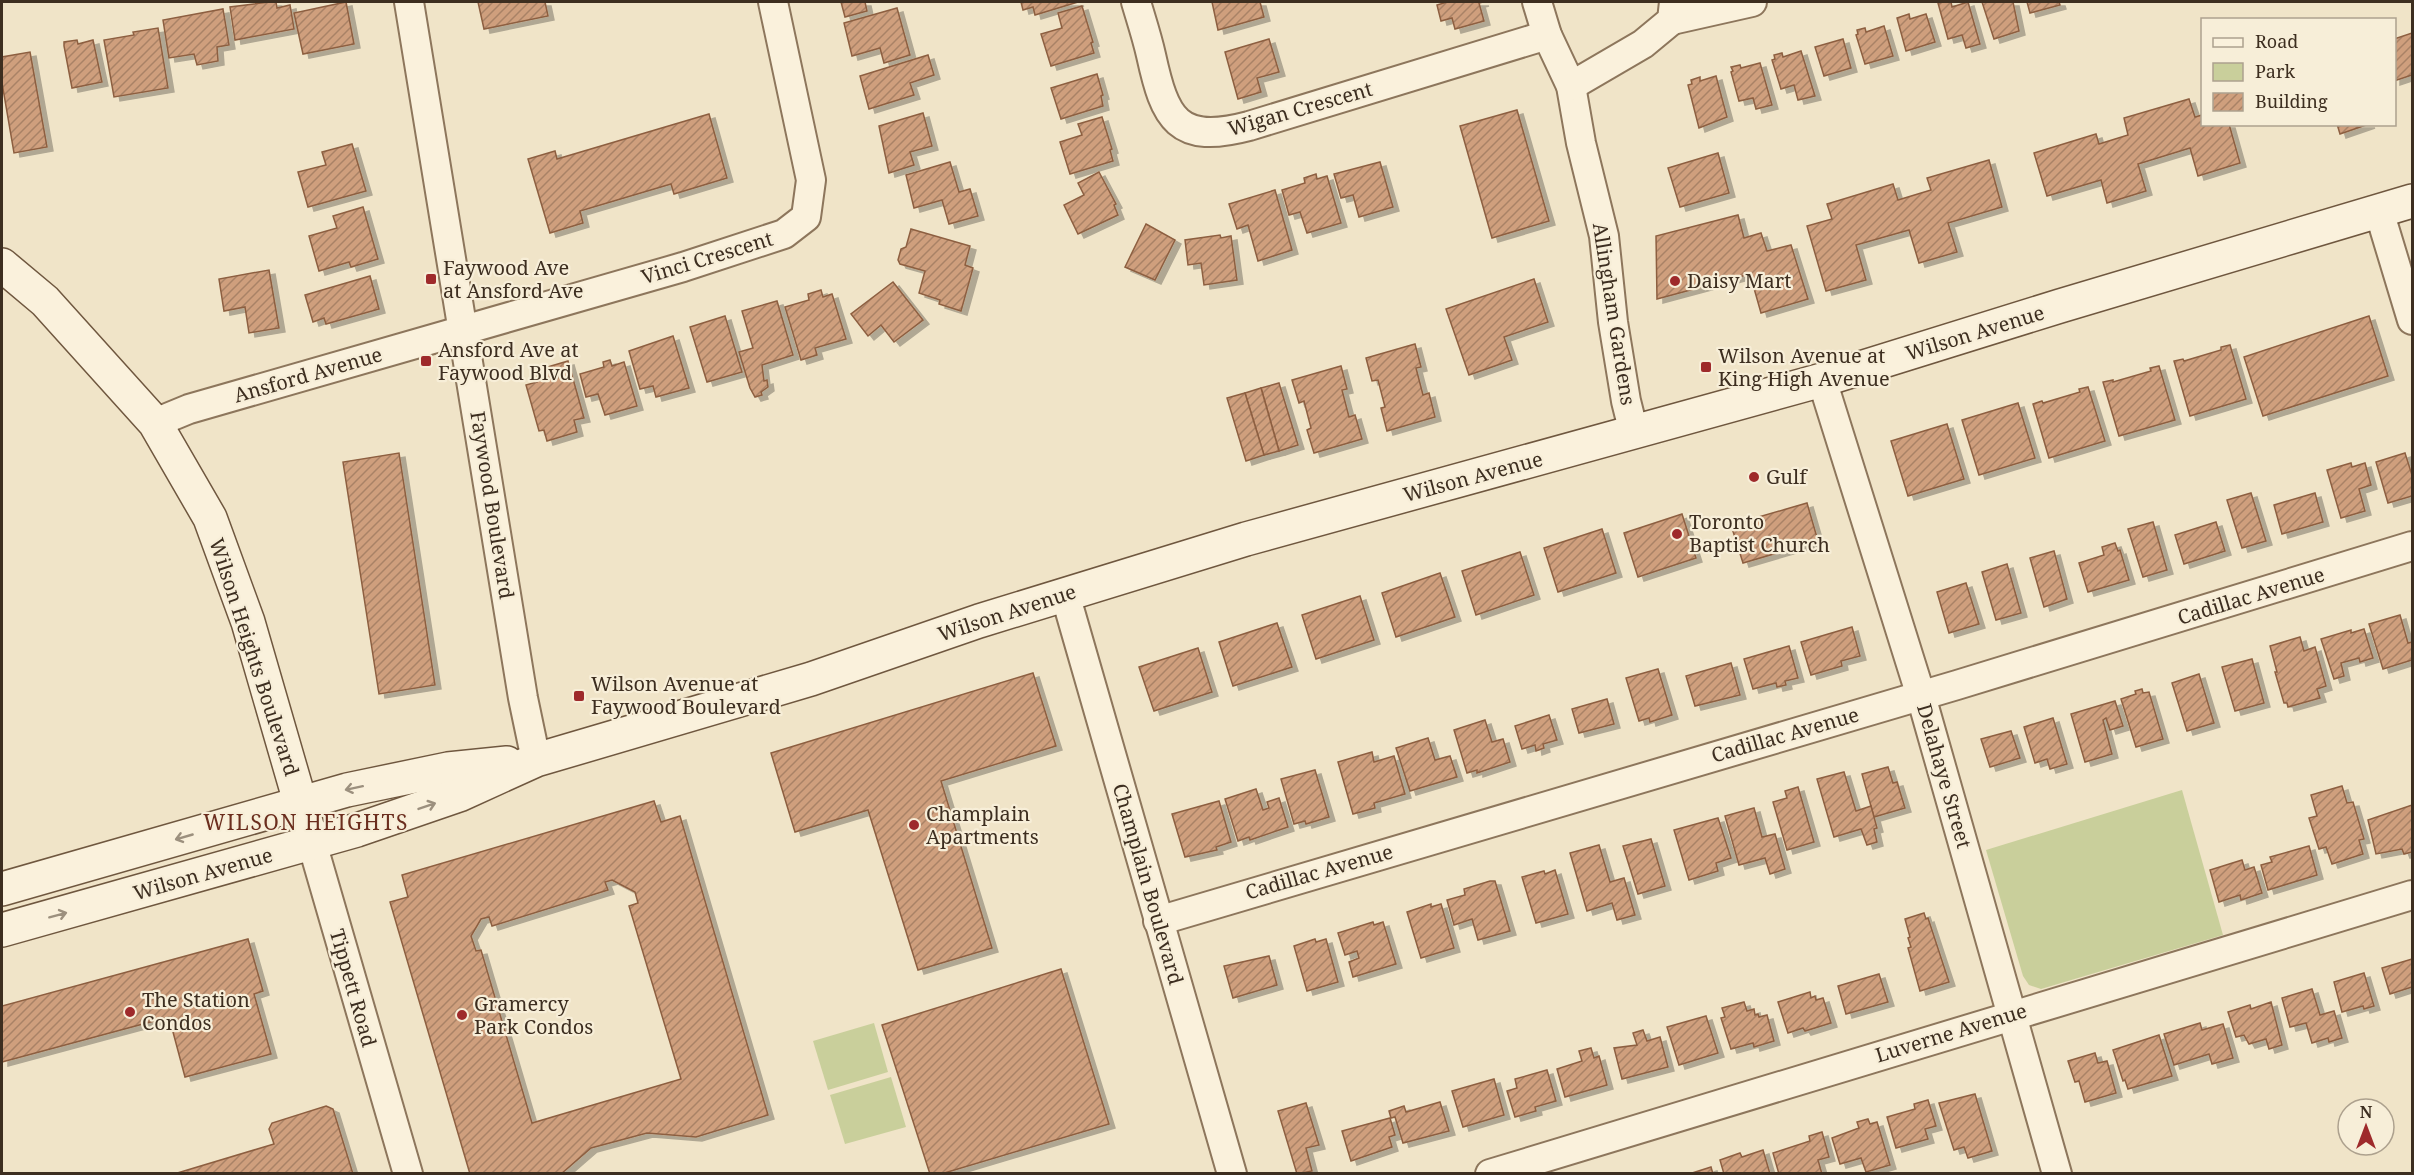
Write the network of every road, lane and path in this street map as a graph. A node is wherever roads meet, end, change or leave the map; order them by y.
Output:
1 (409, 2) edge
2 (773, 2) edge
3 (1136, 2) edge
4 (1537, 2) edge
5 (1752, 2) edge
6 (1673, 11) edge
7 (1547, 35) junction
8 (1571, 86) junction
9 (2412, 201) edge
10 (2379, 211) junction
11 (2, 265) edge
12 (2412, 320) edge
13 (462, 331) junction
14 (1822, 380) junction
15 (155, 423) junction
16 (1634, 433) junction
17 (2412, 546) edge
18 (1065, 594) junction
19 (1921, 696) junction
20 (536, 760) junction
21 (300, 802) junction
22 (312, 843) junction
23 (2, 889) edge
24 (2412, 895) edge
25 (1158, 921) junction
26 (2, 930) edge
27 (2013, 1014) junction
28 (408, 1173) edge
29 (1232, 1173) edge
30 (1490, 1173) edge
31 (2057, 1173) edge

1 - 13 street, Faywood Boulevard
2 - 13 street, Vinci Crescent
3 - 7 street, Wigan Crescent
4 - 7 street, Allingham Gardens
5 - 6 street
6 - 8 street
7 - 8 street, Allingham Gardens
8 - 16 street, Allingham Gardens
9 - 10 main road, Wilson Avenue
10 - 12 street
10 - 14 main road, Wilson Avenue
11 - 15 main road, Wilson Heights Boulevard
13 - 15 street, Ansford Avenue
13 - 20 street, Faywood Boulevard
14 - 16 main road, Wilson Avenue
14 - 19 street, Delahaye Street
15 - 21 main road, Wilson Heights Boulevard
16 - 18 main road, Wilson Avenue
17 - 19 street, Cadillac Avenue
18 - 20 main road, Wilson Avenue
18 - 25 street, Champlain Boulevard
19 - 25 street, Cadillac Avenue
19 - 27 street, Delahaye Street
20 -> 21 main road, Wilson Avenue
22 -> 20 main road, Wilson Avenue
21 - 22 main road, Tippett Road
21 -> 23 main road, Wilson Avenue
26 -> 22 main road, Wilson Avenue
22 - 28 street, Tippett Road
24 - 27 street, Luverne Avenue
25 - 29 street, Champlain Boulevard
27 - 30 street, Luverne Avenue
27 - 31 street, Delahaye Street

